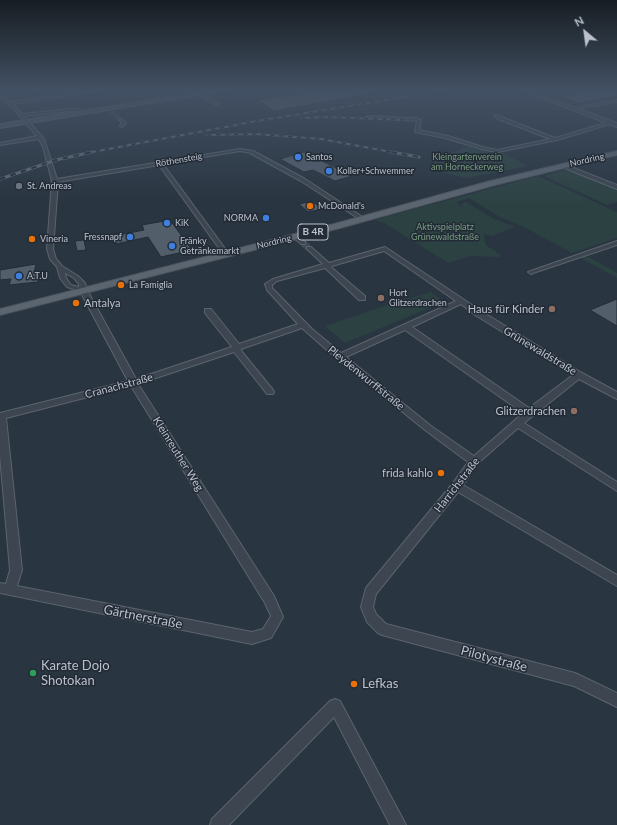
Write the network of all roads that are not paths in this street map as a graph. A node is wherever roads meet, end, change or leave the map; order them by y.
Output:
1 (33, 128) edge
2 (416, 128) edge
3 (527, 128) edge
4 (592, 128) edge
5 (40, 137) junction
6 (555, 139) junction
7 (0, 144) edge
8 (617, 149) edge
9 (617, 153) edge
10 (160, 163) junction
11 (564, 166) junction
12 (55, 181) junction
13 (617, 187) edge
14 (358, 216) junction
15 (617, 243) edge
16 (309, 248) tunnel mouth
17 (223, 250) junction
18 (328, 265) junction
19 (60, 267) junction
20 (531, 272) dead end
21 (69, 286) junction
22 (82, 286) junction
23 (362, 298) dead end
24 (460, 302) junction
25 (0, 303) edge
26 (208, 311) dead end
27 (0, 312) edge
28 (302, 325) junction
29 (405, 326) junction
30 (236, 348) junction
31 (340, 357) junction
32 (579, 375) junction
33 (134, 384) junction
34 (270, 392) dead end
35 (617, 396) edge
36 (529, 413) junction
37 (1, 416) edge
38 (517, 422) junction
39 (474, 461) junction
40 (457, 486) junction
41 (617, 487) edge
42 (617, 581) edge
43 (5, 589) edge
44 (277, 617) joint
45 (371, 618) joint
46 (617, 700) edge
47 (218, 825) edge
48 (398, 825) edge

1 - 5 street, Kleinreuther Weg
2 - 6 street
3 - 6 street
4 - 6 street
5 - 7 street
5 - 12 street, Kleinreuther Weg
8 - 14 main road, Nordring / B 4R
9 - 11 main road, Nordring / B 4R
10 - 12 street, Röthensteig
10 - 14 street, Röthensteig
10 - 17 street
11 - 13 street
11 - 22 main road, Nordring / B 4R
12 - 19 street, Kleinreuther Weg
14 - 17 main road, Nordring / B 4R
15 - 20 street
16 - 18 street
17 - 22 main road, Nordring / B 4R
18 - 23 street
18 - 24 street, Grünewaldstraße
18 - 28 street, Pleydenwurffstraße
19 - 21 street, Kleinreuther Weg
19 - 22 street, Kleinreuther Weg
21 - 22 main road, Nordring / B 4R
21 - 25 main road, Nordring / B 4R
22 - 27 main road, Nordring / B 4R
22 - 33 street, Kleinreuther Weg
24 - 29 street
24 - 32 street, Grünewaldstraße
26 - 30 street
28 - 30 street, Cranachstraße
28 - 31 street, Pleydenwurffstraße
29 - 31 street
29 - 36 street
30 - 33 street, Cranachstraße
30 - 34 street
31 - 39 street, Pleydenwurffstraße
32 - 35 street, Grünewaldstraße
32 - 36 street, Harrichstraße
33 - 37 street, Cranachstraße
33 - 44 street, Kleinreuther Weg
36 - 38 street, Harrichstraße
37 - 43 street
38 - 39 street, Harrichstraße
38 - 41 street
39 - 40 street, Harrichstraße
40 - 42 street
40 - 45 street, Harrichstraße
43 - 44 street, Gärtnerstraße
45 - 46 street, Pilotystraße
47 - 48 street

